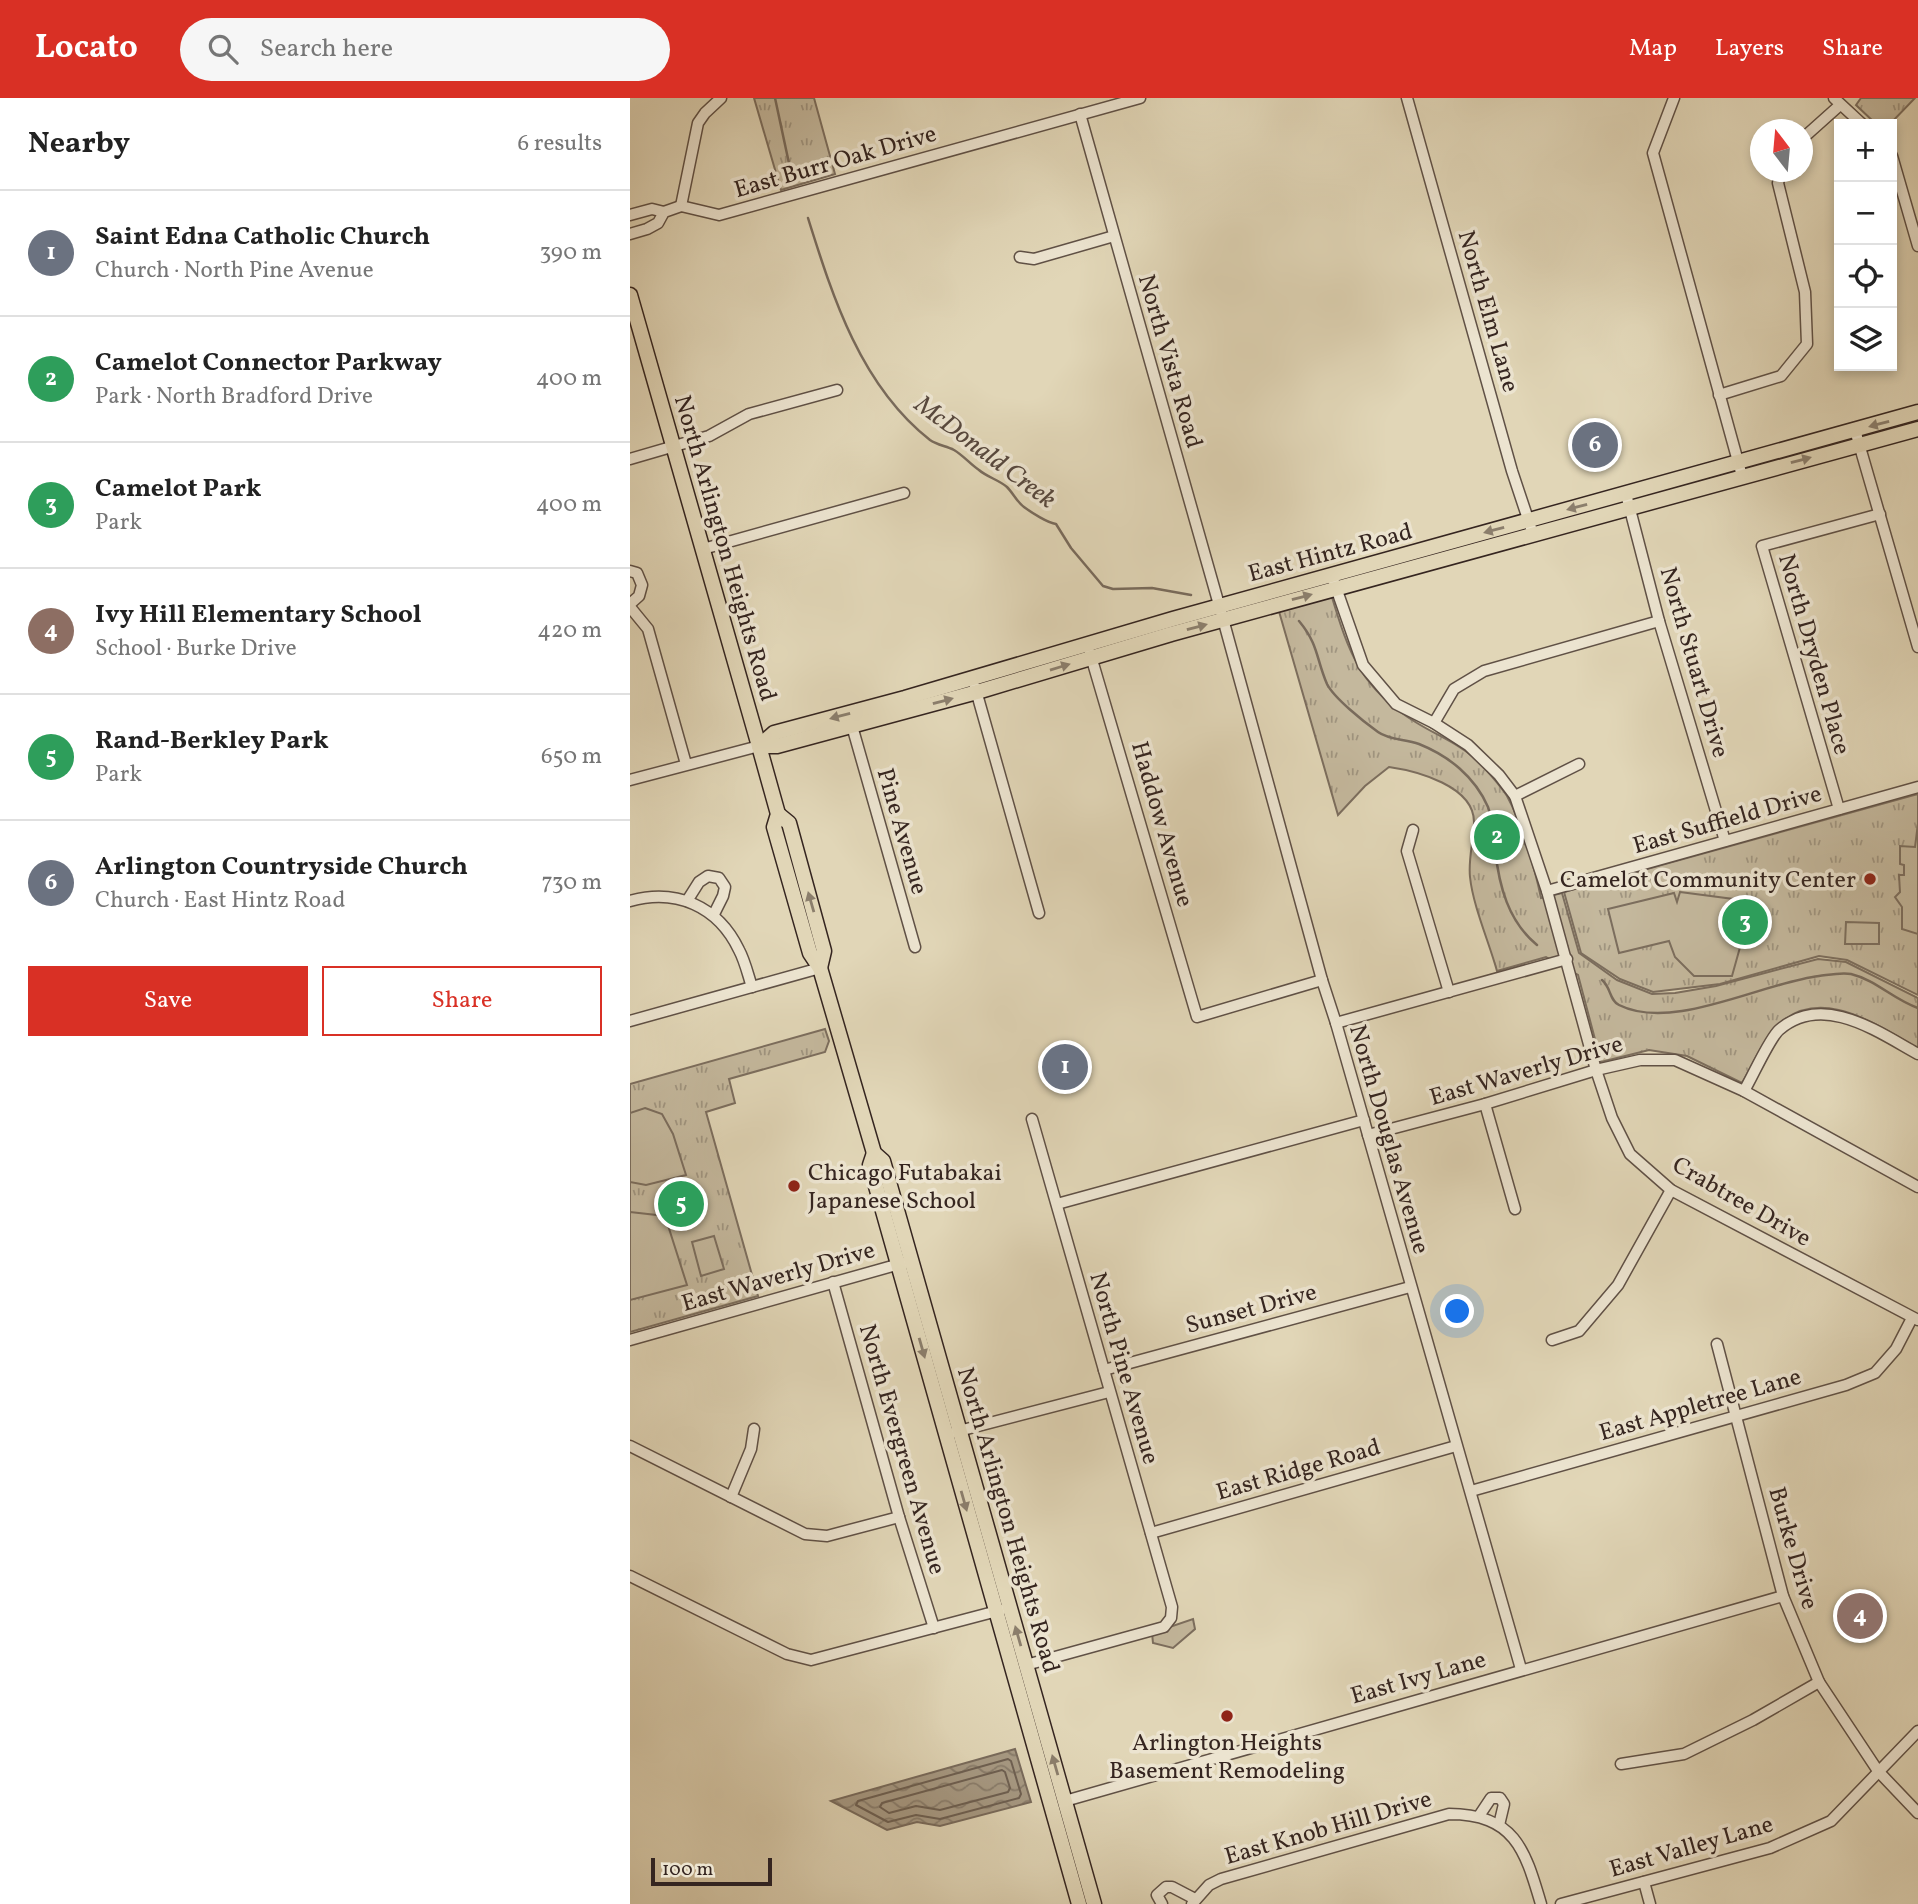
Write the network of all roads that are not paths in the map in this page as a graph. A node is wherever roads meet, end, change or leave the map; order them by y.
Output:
1 (721, 98) edge
2 (1140, 98) edge
3 (1407, 98) edge
4 (1674, 98) edge
5 (1837, 101) edge
6 (1080, 114) junction
7 (1857, 119) edge
8 (1813, 127) edge
9 (1897, 173) edge
10 (1779, 182) edge
11 (681, 206) junction
12 (664, 212) junction
13 (630, 215) edge
14 (630, 234) edge
15 (1114, 236) junction
16 (1918, 246) edge
17 (1020, 257) dead end
18 (630, 295) edge
19 (636, 336) edge
20 (837, 390) dead end
21 (1719, 395) junction
22 (1918, 412) edge
23 (1918, 429) edge
24 (1857, 437) junction
25 (674, 447) junction
26 (630, 459) edge
27 (1740, 469) junction
28 (904, 493) dead end
29 (1628, 501) junction
30 (1880, 514) junction
31 (1530, 527) junction
32 (703, 549) junction
33 (630, 571) edge
34 (1334, 582) junction
35 (630, 605) edge
36 (1221, 613) junction
37 (1659, 621) junction
38 (1918, 646) edge
39 (1090, 651) junction
40 (972, 678) junction
41 (977, 692) junction
42 (1434, 723) junction
43 (852, 726) junction
44 (759, 746) junction
45 (686, 764) junction
46 (1579, 764) dead end
47 (630, 779) edge
48 (1918, 787) edge
49 (1514, 796) junction
50 (1839, 809) junction
51 (1413, 830) dead end
52 (1726, 841) junction
53 (1547, 891) junction
54 (630, 901) edge
55 (687, 901) junction
56 (1040, 913) dead end
57 (714, 914) junction
58 (915, 947) dead end
59 (1567, 959) junction
60 (820, 968) junction
61 (1322, 981) junction
62 (752, 987) junction
63 (1448, 992) junction
64 (630, 1021) edge
65 (1336, 1023) junction
66 (1918, 1054) edge
67 (1596, 1070) junction
68 (1744, 1091) junction
69 (1485, 1104) junction
70 (1032, 1119) dead end
71 (1364, 1120) junction
72 (1368, 1135) junction
73 (1918, 1187) edge
74 (1671, 1190) junction
75 (1057, 1204) junction
76 (1515, 1209) dead end
77 (905, 1262) junction
78 (832, 1282) junction
79 (1410, 1287) junction
80 (1915, 1319) edge
81 (630, 1340) edge
82 (1552, 1340) dead end
83 (1717, 1344) dead end
84 (1104, 1370) junction
85 (1109, 1392) junction
86 (1736, 1416) junction
87 (754, 1429) dead end
88 (953, 1433) junction
89 (630, 1446) edge
90 (1456, 1446) junction
91 (1471, 1491) junction
92 (731, 1497) junction
93 (899, 1517) junction
94 (1151, 1533) junction
95 (630, 1576) edge
96 (1783, 1596) junction
97 (1003, 1609) junction
98 (934, 1628) junction
99 (1026, 1665) junction
100 (1521, 1669) junction
101 (1819, 1682) junction
102 (1918, 1731) edge
103 (1621, 1764) dead end
104 (1878, 1771) junction
105 (1065, 1801) junction
106 (1918, 1813) edge
107 (1479, 1816) junction
108 (1499, 1825) junction
109 (1644, 1882) junction
110 (1194, 1902) edge
111 (1079, 1904) edge
112 (1094, 1904) edge
113 (1162, 1904) edge
114 (1541, 1904) edge
115 (1561, 1904) edge
116 (1650, 1904) edge

1 - 11 street
2 - 6 street, East Burr Oak Drive
3 - 31 street, North Elm Lane
4 - 21 street
5 - 7 street
5 - 8 street
6 - 11 street, East Burr Oak Drive
6 - 15 street, North Vista Road
9 - 16 street
10 - 21 street
11 - 12 street
12 - 13 street
12 - 14 street
15 - 17 street
15 - 36 street, North Vista Road
18 - 19 main road, North Arlington Heights Road
19 - 25 main road, North Arlington Heights Road
20 - 25 street
21 - 27 street
22 -> 24 main road, East Hintz Road
23 - 24 main road, East Hintz Road
24 - 27 main road, East Hintz Road
24 - 30 street
25 - 26 street
25 - 32 main road, North Arlington Heights Road
27 - 29 main road, East Hintz Road
28 - 32 street
29 - 31 main road, East Hintz Road
29 - 37 street, North Stuart Drive
30 - 38 street
30 - 50 street, North Dryden Place
31 - 34 main road, East Hintz Road
32 - 44 main road, North Arlington Heights Road
33 - 35 street
34 - 36 main road, East Hintz Road
34 - 42 street, Crabtree Drive
35 - 45 street
36 - 39 main road, East Hintz Road
36 - 61 street, North Douglas Avenue
37 - 42 street
37 - 52 street, North Stuart Drive
39 - 40 main road, East Hintz Road
41 -> 39 main road, East Hintz Road
39 - 61 street, Haddow Avenue
40 - 41 street
40 -> 44 main road, East Hintz Road
43 -> 41 main road, East Hintz Road
41 - 56 street
42 - 49 street, Crabtree Drive
43 - 44 main road, East Hintz Road
43 - 58 street, Pine Avenue
44 - 45 street, East Hintz Road
44 - 60 main road, North Arlington Heights Road
45 - 47 street, East Hintz Road
46 - 49 street
48 - 50 street, East Suffield Drive
49 - 53 street, Crabtree Drive
50 - 52 street, East Suffield Drive
51 - 63 street
52 - 53 street, East Suffield Drive
53 - 59 street, Crabtree Drive
54 - 55 street
55 - 57 street
55 - 57 street
57 - 62 street
59 - 63 street
59 - 67 street, Crabtree Drive
60 - 62 street
60 - 77 main road, North Arlington Heights Road
61 - 65 street, North Douglas Avenue
62 - 64 street
63 - 65 street
65 - 71 street, North Douglas Avenue
66 - 68 street
67 - 68 street, East Waverly Drive
67 - 69 street, East Waverly Drive
67 - 74 street, Crabtree Drive
68 - 73 street, East Waverly Drive
69 - 72 street, East Waverly Drive
69 - 76 street
70 - 75 street, North Pine Avenue
71 - 72 street, North Douglas Avenue
71 - 75 street
72 - 79 street, North Douglas Avenue
74 - 80 street, Crabtree Drive
74 - 82 street
75 - 84 street, North Pine Avenue
77 - 78 street, East Waverly Drive
77 - 88 main road, North Arlington Heights Road
78 - 81 street, East Waverly Drive
78 - 93 street, North Evergreen Avenue
79 - 84 street, Sunset Drive
79 - 90 street, North Douglas Avenue
80 - 86 street, East Appletree Lane
83 - 86 street, Burke Drive
84 - 85 street, North Pine Avenue
85 - 88 street
85 - 94 street, North Pine Avenue
86 - 91 street, East Appletree Lane
86 - 96 street, Burke Drive
87 - 92 street
88 - 97 main road, North Arlington Heights Road
89 - 92 street
90 - 91 street, North Douglas Avenue
90 - 94 street, East Ridge Road
91 - 100 street, North Douglas Avenue
92 - 93 street
93 - 98 street, North Evergreen Avenue
94 - 99 street, North Pine Avenue
95 - 98 street
96 - 100 street, East Ivy Lane
96 - 101 street, Burke Drive
97 - 98 street
99 -> 97 main road, North Arlington Heights Road
97 - 111 main road, North Arlington Heights Road
105 -> 99 main road, North Arlington Heights Road
100 - 105 street, East Ivy Lane
101 - 103 street
101 - 104 street, Burke Drive
102 - 104 street, East Valley Lane
104 - 106 street, Burke Drive
104 - 109 street, East Valley Lane
105 - 112 main road, North Arlington Heights Road
107 - 108 street, East Knob Hill Drive
107 - 108 street
107 - 110 street, East Knob Hill Drive
108 - 114 street, East Knob Hill Drive
109 - 115 street, East Valley Lane
109 - 116 street
110 - 113 street, East Knob Hill Drive

